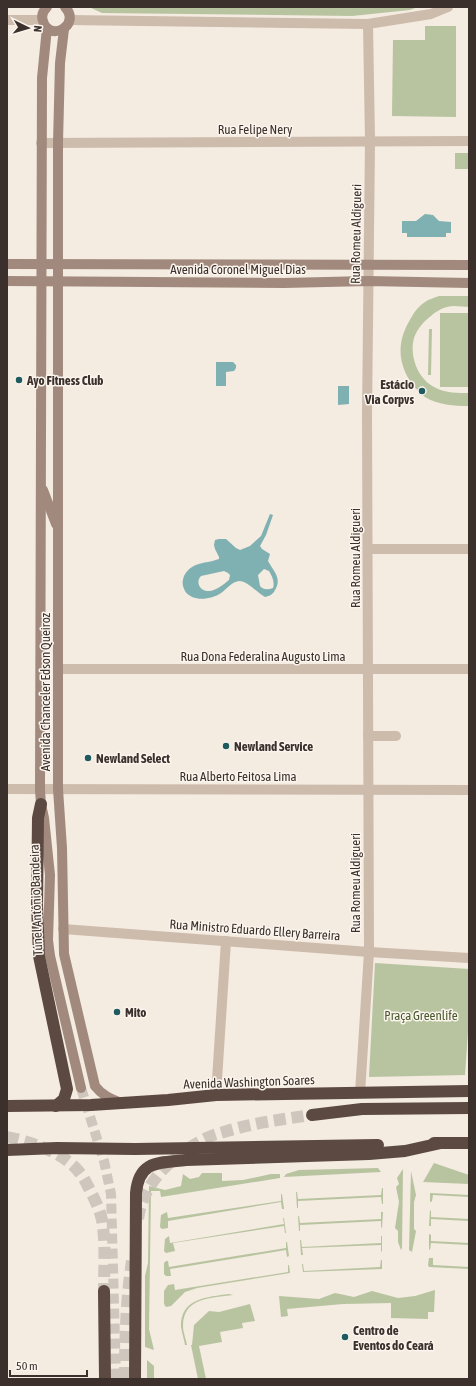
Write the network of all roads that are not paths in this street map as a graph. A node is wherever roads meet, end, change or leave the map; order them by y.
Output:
1 (47, 7) edge
2 (448, 7) edge
3 (68, 15) edge
4 (7, 20) edge
5 (45, 24) junction
6 (368, 24) junction
7 (370, 141) junction
8 (469, 141) edge
9 (41, 143) junction
10 (58, 143) junction
11 (58, 263) junction
12 (368, 263) junction
13 (7, 264) edge
14 (41, 264) junction
15 (238, 264) junction
16 (469, 265) edge
17 (7, 281) edge
18 (40, 281) junction
19 (58, 281) junction
20 (368, 281) junction
21 (238, 282) junction
22 (469, 283) edge
23 (40, 374) junction
24 (58, 374) junction
25 (40, 484) junction
26 (58, 529) junction
27 (368, 549) junction
28 (469, 549) edge
29 (58, 669) junction
30 (368, 669) junction
31 (469, 670) edge
32 (368, 736) junction
33 (396, 736) dead end
34 (7, 789) edge
35 (58, 789) junction
36 (40, 790) junction
37 (368, 790) junction
38 (469, 790) edge
39 (41, 804) junction
40 (63, 929) junction
41 (226, 941) junction
42 (369, 952) junction
43 (469, 958) edge
44 (81, 1088) tunnel mouth
45 (469, 1092) edge
46 (360, 1093) junction
47 (216, 1095) junction
48 (121, 1103) junction
49 (7, 1106) edge
50 (56, 1106) junction
51 (469, 1108) edge
52 (312, 1115) tunnel mouth
53 (441, 1143) junction
54 (469, 1143) edge
55 (7, 1150) edge
56 (104, 1291) tunnel mouth
57 (105, 1379) edge
58 (135, 1379) edge

1 - 5 main road, Avenida Chanceler Edson Queiroz
2 - 6 street
3 - 5 main road
3 - 6 street
3 - 10 main road, Avenida Chanceler Edson Queiroz
4 - 5 street
5 - 9 main road, Avenida Chanceler Edson Queiroz
6 - 7 street, Rua Romeu Aldigueri
7 - 8 street, Rua Felipe Nery
7 - 10 street, Rua Felipe Nery
7 - 12 street, Rua Romeu Aldigueri
9 - 10 street, Rua Felipe Nery
9 - 14 main road, Avenida Chanceler Edson Queiroz
10 - 11 main road, Avenida Chanceler Edson Queiroz
11 - 14 main road, Avenida Coronel Miguel Dias
11 - 15 main road, Avenida Coronel Miguel Dias
11 - 19 main road, Avenida Chanceler Edson Queiroz
12 - 15 main road, Avenida Coronel Miguel Dias
12 - 16 main road, Avenida Coronel Miguel Dias
12 - 20 street, Rua Romeu Aldigueri
13 - 14 main road, Avenida Coronel Miguel Dias
14 - 18 main road, Avenida Chanceler Edson Queiroz
15 - 21 main road
17 - 18 main road, Avenida Coronel Miguel Dias
18 - 19 main road, Avenida Coronel Miguel Dias
18 - 23 main road, Avenida Chanceler Edson Queiroz
19 - 21 main road, Avenida Coronel Miguel Dias
19 - 24 main road, Avenida Chanceler Edson Queiroz
20 - 21 main road, Avenida Coronel Miguel Dias
20 - 22 main road, Avenida Coronel Miguel Dias
20 - 27 street, Rua Romeu Aldigueri
23 - 24 main road
23 - 25 main road, Avenida Chanceler Edson Queiroz
24 - 26 main road, Avenida Chanceler Edson Queiroz
25 - 26 main road
25 - 36 main road, Avenida Chanceler Edson Queiroz
26 - 29 main road, Avenida Chanceler Edson Queiroz
27 - 28 street
27 - 30 street, Rua Romeu Aldigueri
29 - 30 street, Rua Dona Federalina Augusto Lima
29 - 35 main road, Avenida Chanceler Edson Queiroz
30 - 31 street, Rua Dona Federalina Augusto Lima
30 - 32 street, Rua Romeu Aldigueri
32 - 33 street
32 - 37 street, Rua Romeu Aldigueri
34 - 36 street, Rua Alberto Feitosa Lima
35 - 36 street, Rua Alberto Feitosa Lima
35 - 37 street, Rua Alberto Feitosa Lima
35 - 40 main road, Avenida Chanceler Edson Queiroz
36 - 39 main road, Avenida Chanceler Edson Queiroz
37 - 38 street, Rua Alberto Feitosa Lima
37 - 42 street, Rua Romeu Aldigueri
39 - 44 main road, Túnel Antônio Bandeira
39 - 50 highway
40 - 41 street, Rua Ministro Eduardo Ellery Barreira
40 - 48 main road, Avenida Chanceler Edson Queiroz
41 - 42 street, Rua Ministro Eduardo Ellery Barreira
41 - 47 street
42 - 43 street, Rua Ministro Eduardo Ellery Barreira
42 - 46 street, Rua Romeu Aldigueri
45 - 46 highway, Avenida Washington Soares
46 - 47 highway, Avenida Washington Soares
47 - 48 highway, Avenida Washington Soares
48 - 50 highway, Avenida Washington Soares
49 - 50 highway, Avenida Washington Soares
51 - 52 highway
53 - 54 highway
53 - 55 highway
53 - 58 highway
56 - 57 highway

